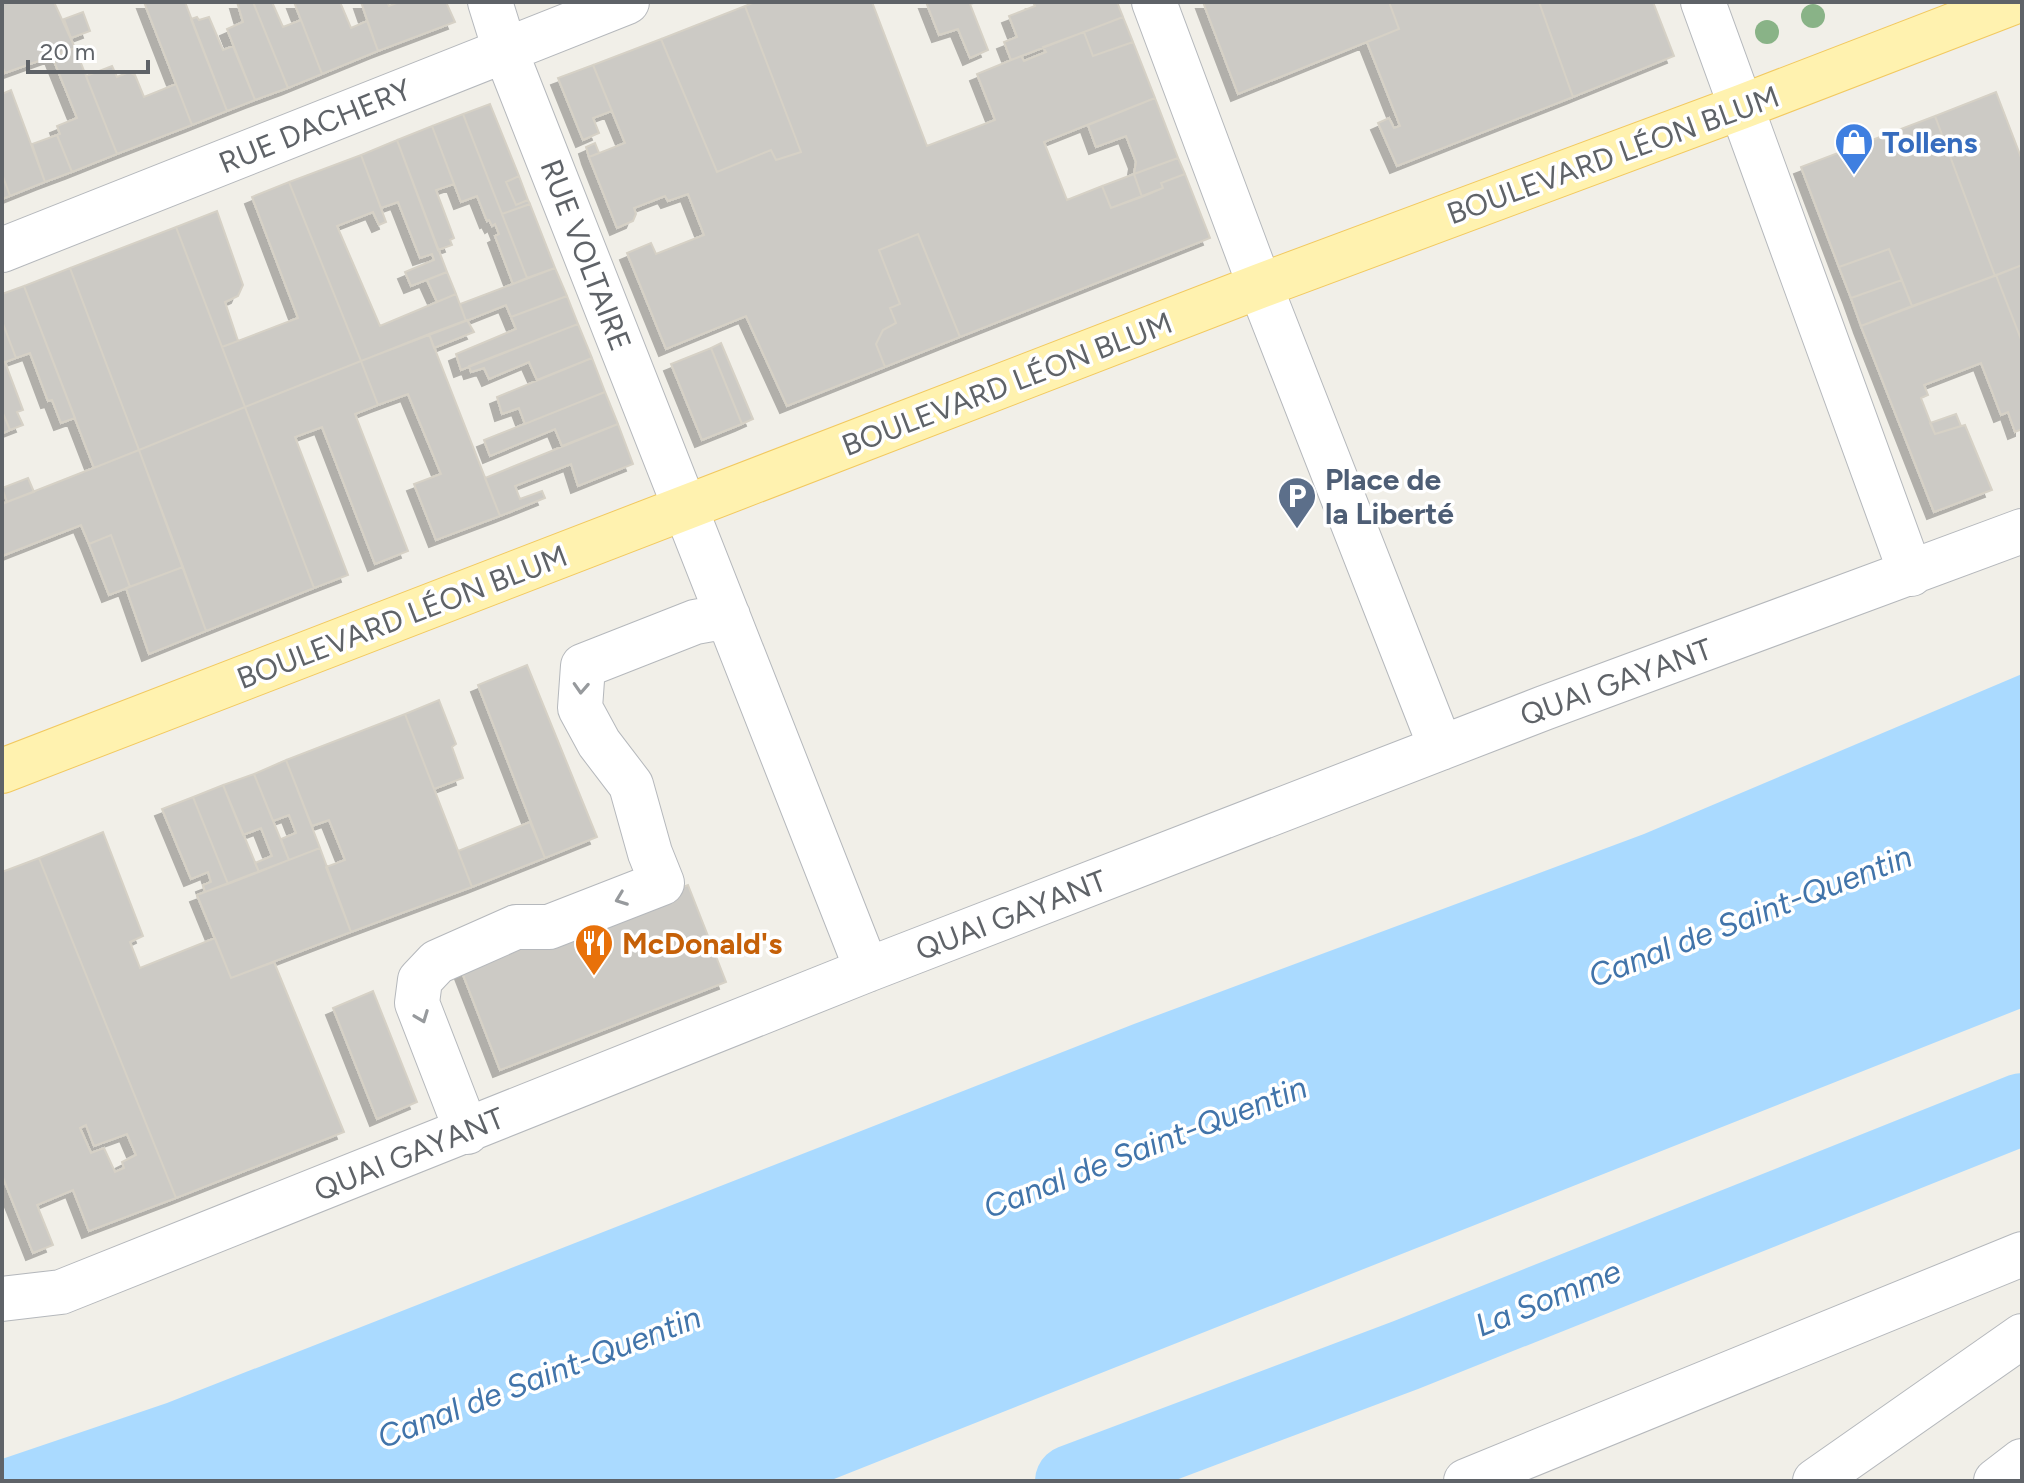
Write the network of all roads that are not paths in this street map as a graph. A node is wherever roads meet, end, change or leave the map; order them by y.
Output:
1 (490, 2) edge
2 (627, 2) edge
3 (1154, 2) edge
4 (1703, 2) edge
5 (2014, 2) edge
6 (505, 50) junction
7 (1741, 107) junction
8 (2, 250) edge
9 (1260, 286) junction
10 (686, 508) junction
11 (2022, 531) edge
12 (1911, 574) junction
13 (728, 616) junction
14 (1441, 748) junction
15 (2, 771) edge
16 (867, 970) junction
17 (467, 1132) junction
18 (2022, 1254) edge
19 (2, 1299) edge
20 (2022, 1336) edge
21 (2022, 1461) edge
22 (1466, 1481) edge
23 (1815, 1481) edge
24 (1996, 1481) edge

1 - 6 street, RUE VOLTAIRE
2 - 6 street, RUE DACHERY
3 - 9 street
4 - 7 street
5 - 7 main road, BOULEVARD LÉON BLUM
6 - 8 street, RUE DACHERY
6 - 10 street, RUE VOLTAIRE
7 - 9 main road, BOULEVARD LÉON BLUM
7 - 12 street
9 - 10 main road, BOULEVARD LÉON BLUM
9 - 14 street
10 - 13 street
10 - 15 main road, BOULEVARD LÉON BLUM
11 - 12 street, QUAI GAYANT
12 - 14 street, QUAI GAYANT
13 - 16 street
13 -> 17 street
14 - 16 street, QUAI GAYANT
16 - 17 street, QUAI GAYANT
17 - 19 street, QUAI GAYANT
18 - 22 street
20 - 23 street
21 - 24 street

